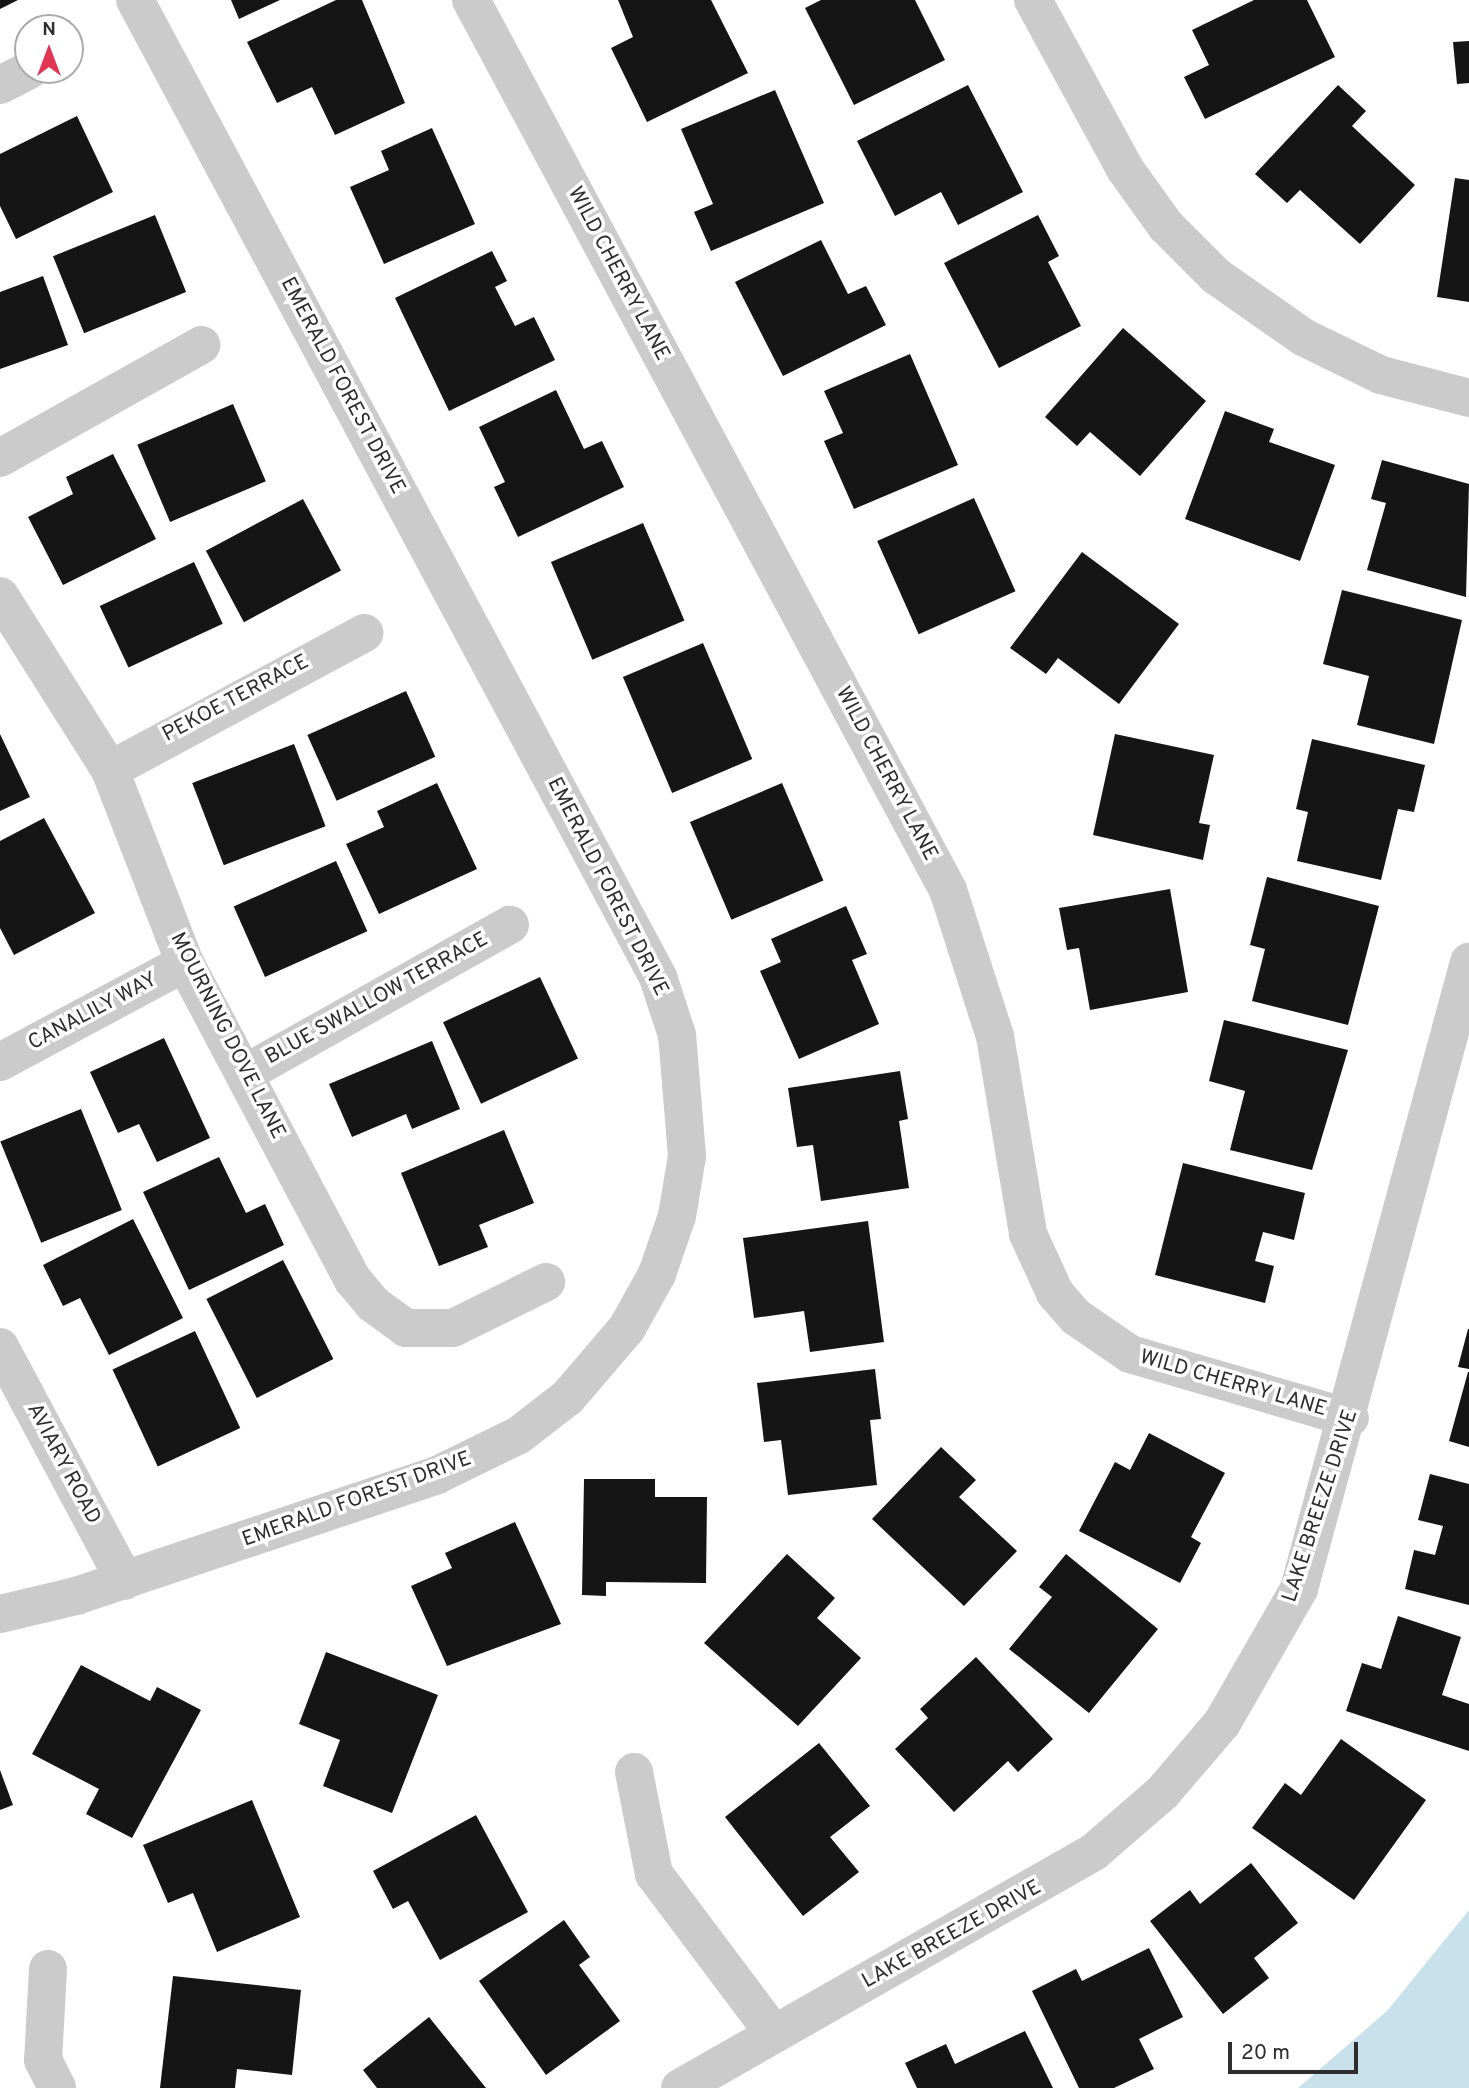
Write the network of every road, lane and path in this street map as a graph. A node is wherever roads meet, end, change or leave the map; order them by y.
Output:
1 (135, 0) edge
2 (471, 0) edge
3 (1033, 0) edge
4 (201, 345) dead end
5 (1469, 398) edge
6 (0, 458) edge
7 (0, 596) edge
8 (364, 633) dead end
9 (110, 770) junction
10 (510, 925) dead end
11 (1469, 962) edge
12 (185, 963) junction
13 (0, 1062) edge
14 (244, 1073) junction
15 (546, 1282) dead end
16 (0, 1348) edge
17 (1350, 1418) junction
18 (125, 1581) junction
19 (0, 1614) edge
20 (634, 1772) dead end
21 (48, 1969) dead end
22 (774, 2034) junction
23 (57, 2088) edge
24 (680, 2088) edge

1 - 18 street, EMERALD FOREST DRIVE
2 - 17 street, WILD CHERRY LANE
3 - 5 street
4 - 6 street
7 - 9 street, MOURNING DOVE LANE
8 - 9 street, PEKOE TERRACE
9 - 12 street, MOURNING DOVE LANE
10 - 14 street, BLUE SWALLOW TERRACE
11 - 17 street, LAKE BREEZE DRIVE
12 - 13 street, CANALILY WAY
12 - 14 street, MOURNING DOVE LANE
14 - 15 street, MOURNING DOVE LANE
16 - 18 street, AVIARY ROAD
17 - 22 street, LAKE BREEZE DRIVE
18 - 19 street, EMERALD FOREST DRIVE
20 - 22 street
21 - 23 street
22 - 24 street, LAKE BREEZE DRIVE

